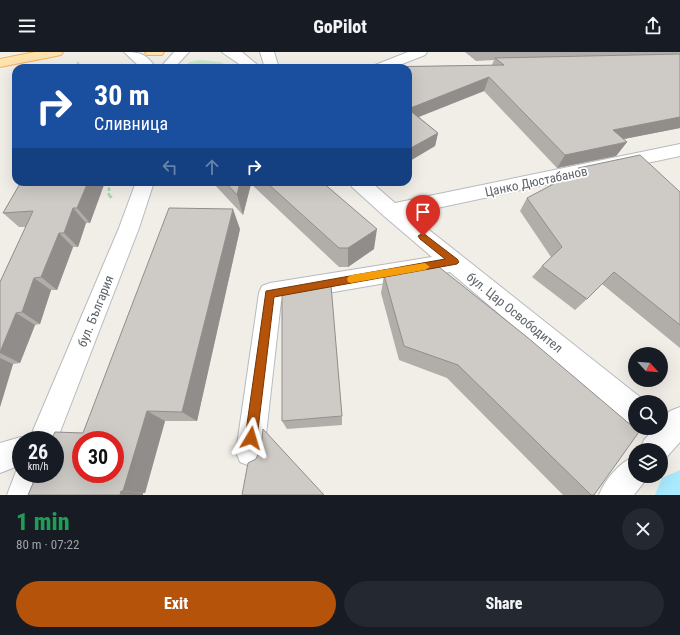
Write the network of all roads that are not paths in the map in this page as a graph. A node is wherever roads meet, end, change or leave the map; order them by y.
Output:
1 (56, 52) edge
2 (131, 52) edge
3 (152, 52) edge
4 (157, 52) edge
5 (182, 52) edge
6 (229, 52) edge
7 (266, 52) edge
8 (420, 52) edge
9 (0, 63) edge
10 (145, 64) edge
11 (170, 64) edge
12 (249, 64) edge
13 (271, 64) edge
14 (390, 64) edge
15 (680, 150) edge
16 (143, 186) edge
17 (363, 186) edge
18 (391, 211) junction
19 (454, 262) junction
20 (628, 405) edge
21 (47, 431) edge
22 (250, 452) dead end
23 (12, 454) edge
24 (0, 458) edge
25 (628, 479) edge
26 (27, 483) edge
27 (22, 495) edge
28 (614, 495) edge

1 - 9 main road
2 - 10 street
3 - 4 main road
5 - 11 street
6 - 12 street
7 - 13 street
8 - 14 street
15 - 18 street, Цанко Дюстабанов
16 - 21 street, бул. България
17 - 18 street, бул. Цар Освободител
18 - 19 street, бул. Цар Освободител
19 - 20 street, бул. Цар Освободител
19 - 22 street
23 - 24 street
25 - 28 street
26 - 27 street

